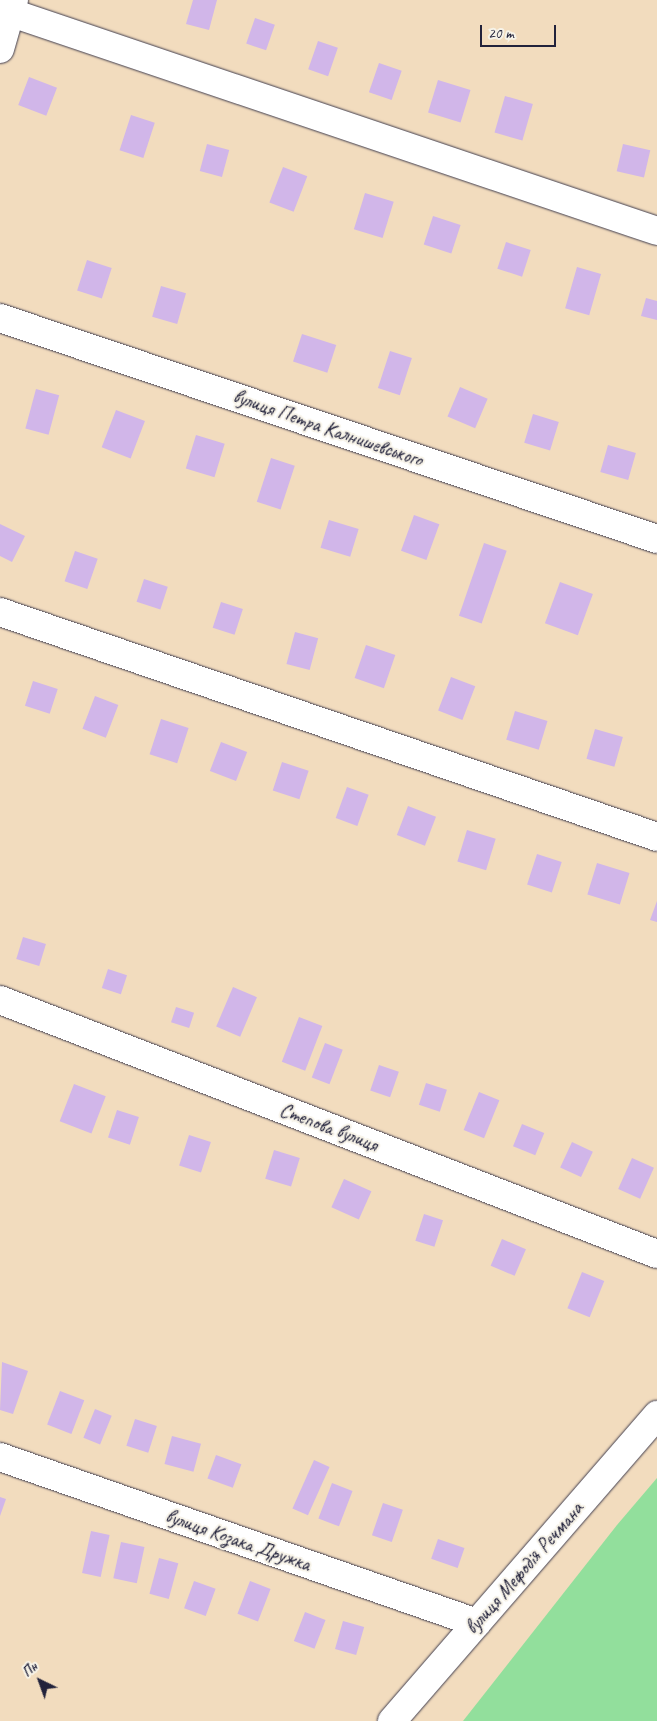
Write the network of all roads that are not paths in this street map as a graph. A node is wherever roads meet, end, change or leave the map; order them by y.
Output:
1 (8, 7) edge
2 (0, 49) edge
3 (657, 231) edge
4 (0, 318) edge
5 (657, 539) edge
6 (0, 612) edge
7 (657, 837) edge
8 (0, 1000) edge
9 (657, 1254) edge
10 (657, 1415) edge
11 (0, 1457) edge
12 (477, 1623) junction
13 (392, 1721) edge

1 - 2 street
1 - 3 street
4 - 5 street, вулиця Петра Калнишевського
6 - 7 street
8 - 9 street, Степова вулиця
10 - 12 street, вулиця Мефодія Речмана
11 - 12 street, вулиця Козака Дружка
12 - 13 street, вулиця Мефодія Речмана

